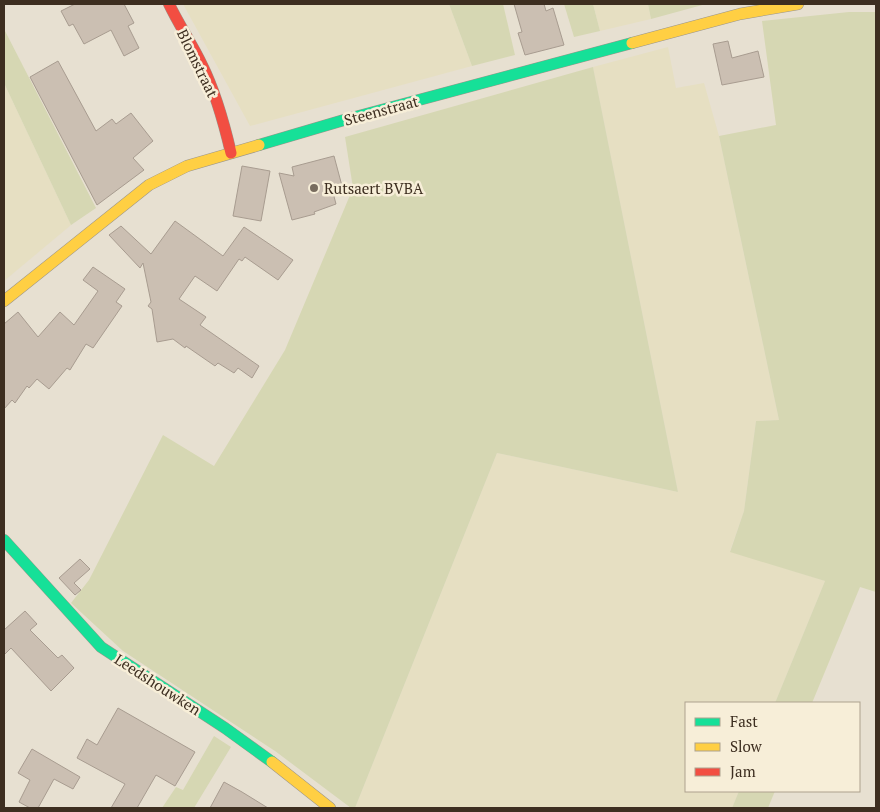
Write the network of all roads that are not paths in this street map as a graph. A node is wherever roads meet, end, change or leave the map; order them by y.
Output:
1 (169, 4) edge
2 (798, 4) edge
3 (231, 153) junction
4 (4, 301) edge
5 (4, 540) edge
6 (330, 808) edge

1 - 3 street, Blomstraat
2 - 3 street, Steenstraat
3 - 4 street, Steenstraat
5 - 6 street, Leedshouwken

